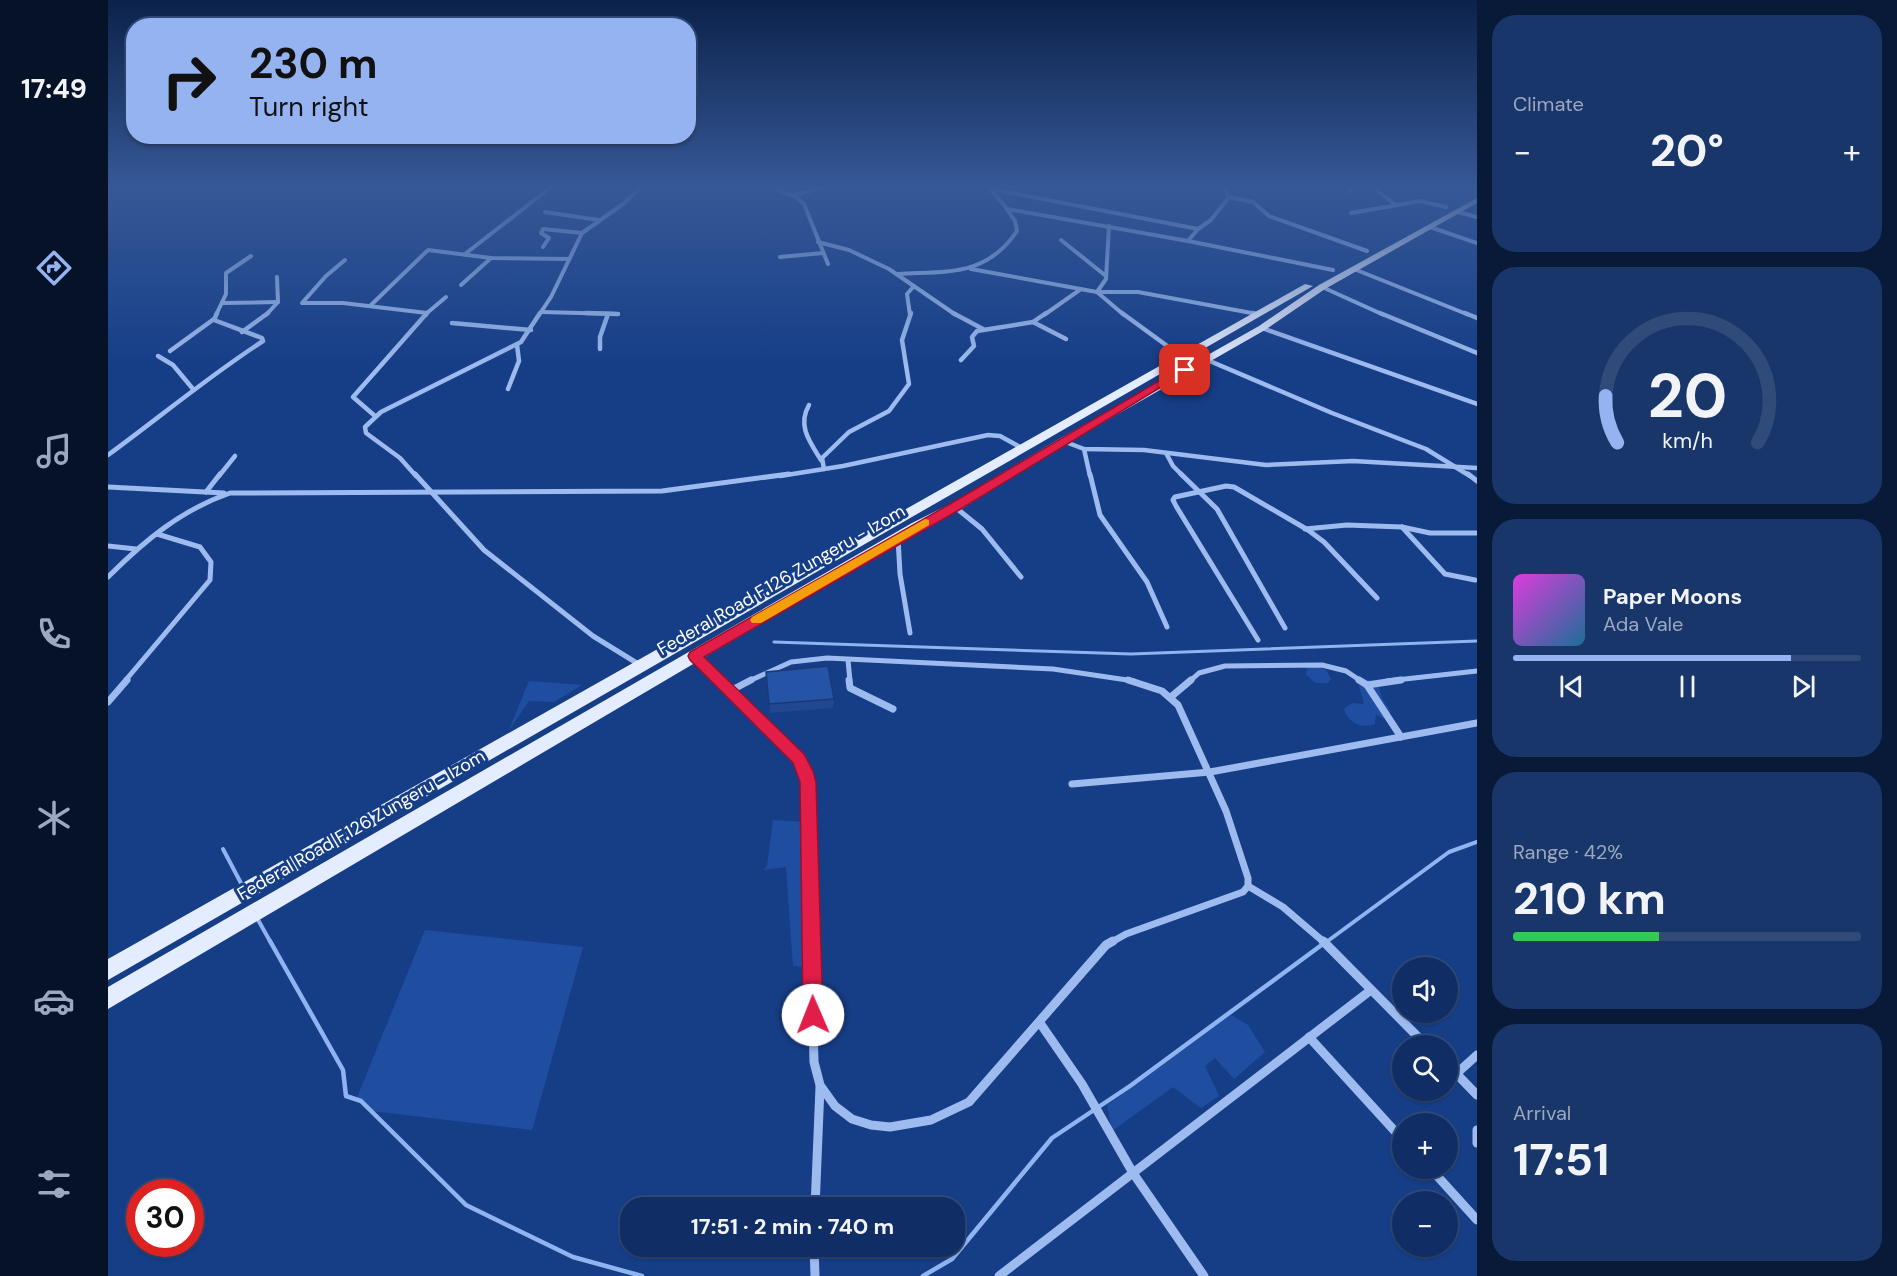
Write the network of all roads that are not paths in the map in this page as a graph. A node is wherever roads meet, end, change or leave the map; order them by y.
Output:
1 (473, 248) edge
2 (575, 248) edge
3 (821, 248) edge
4 (839, 248) edge
5 (1004, 248) edge
6 (1070, 248) edge
7 (1108, 248) edge
8 (1221, 248) edge
9 (1357, 248) edge
10 (1374, 248) edge
11 (1393, 248) edge
12 (1367, 251) junction
13 (823, 253) junction
14 (465, 254) junction
15 (251, 256) dead end
16 (780, 257) dead end
17 (491, 258) junction
18 (569, 259) junction
19 (345, 260) dead end
20 (828, 264) dead end
21 (971, 269) junction
22 (1354, 269) junction
23 (1333, 270) junction
24 (898, 274) junction
25 (1106, 276) junction
26 (277, 277) dead end
27 (461, 285) dead end
28 (914, 286) junction
29 (1322, 286) junction
30 (1081, 289) junction
31 (1097, 292) junction
32 (446, 297) dead end
33 (278, 302) junction
34 (223, 303) junction
35 (371, 305) junction
36 (542, 312) junction
37 (427, 313) junction
38 (608, 314) junction
39 (618, 314) dead end
40 (1477, 318) edge
41 (214, 319) junction
42 (1259, 321) junction
43 (1033, 322) junction
44 (452, 323) dead end
45 (982, 329) junction
46 (531, 330) junction
47 (242, 332) junction
48 (1066, 339) dead end
49 (517, 345) junction
50 (600, 349) dead end
51 (170, 351) dead end
52 (1477, 353) edge
53 (158, 356) dead end
54 (1181, 356) junction
55 (1205, 359) junction
56 (961, 360) dead end
57 (193, 389) junction
58 (508, 389) dead end
59 (1477, 404) edge
60 (809, 405) dead end
61 (375, 416) junction
62 (1063, 441) junction
63 (1022, 448) junction
64 (1084, 449) junction
65 (1167, 453) junction
66 (108, 455) edge
67 (235, 456) dead end
68 (821, 460) junction
69 (1460, 466) junction
70 (1477, 468) edge
71 (824, 469) junction
72 (1477, 481) edge
73 (108, 487) edge
74 (1199, 491) junction
75 (206, 492) junction
76 (230, 493) junction
77 (434, 493) junction
78 (955, 507) junction
79 (903, 515) junction
80 (917, 526) junction
81 (1402, 527) junction
82 (1304, 530) junction
83 (1477, 533) edge
84 (157, 534) junction
85 (898, 538) junction
86 (108, 546) edge
87 (136, 549) junction
88 (108, 577) edge
89 (1022, 577) dead end
90 (1476, 580) edge
91 (1377, 598) dead end
92 (1167, 627) dead end
93 (1285, 628) dead end
94 (910, 633) dead end
95 (1258, 640) dead end
96 (695, 656) junction
97 (848, 660) junction
98 (641, 666) junction
99 (1477, 671) edge
100 (1367, 685) junction
101 (730, 691) junction
102 (1172, 696) junction
103 (108, 702) edge
104 (892, 709) dead end
105 (1477, 723) edge
106 (1401, 737) junction
107 (1210, 772) junction
108 (1072, 784) dead end
109 (1248, 886) junction
110 (108, 970) edge
111 (1371, 990) junction
112 (108, 999) edge
113 (1040, 1023) junction
114 (1416, 1035) edge
115 (1309, 1037) junction
116 (1477, 1054) edge
117 (1458, 1072) edge
118 (1458, 1076) edge
119 (820, 1087) junction
120 (1477, 1095) edge
121 (1392, 1128) edge
122 (1477, 1130) edge
123 (1477, 1143) edge
124 (1133, 1173) junction
125 (1440, 1179) edge
126 (815, 1197) edge
127 (1477, 1220) edge
128 (814, 1257) edge
129 (815, 1276) edge
130 (999, 1276) edge
131 (1204, 1276) edge

1 - 14 street
2 - 18 street
3 - 13 street
4 - 24 street
5 - 21 street
6 - 25 street
7 - 25 street
8 - 23 street
9 - 12 street
10 - 12 main road, Federal Road F.126 Zungeru - Izom
11 - 22 main road, Federal Road F.126 Zungeru - Izom
12 - 23 main road, Federal Road F.126 Zungeru - Izom
13 - 16 street
13 - 20 street
14 - 17 street
14 - 35 street
15 - 34 street
17 - 18 street
17 - 27 street
18 - 36 street
19 - 35 street
21 - 24 street
21 - 30 street
22 - 29 main road, Federal Road F.126 Zungeru - Izom
22 - 40 street
23 - 42 main road, Federal Road F.126 Zungeru - Izom
24 - 28 street
25 - 31 street
26 - 33 street
28 - 45 street
28 - 68 street
29 - 42 main road, Federal Road F.126 Zungeru - Izom
29 - 52 street
30 - 31 street
30 - 43 street
31 - 42 street
31 - 54 street
32 - 37 street
33 - 34 street
33 - 47 street
34 - 41 street
35 - 37 street
36 - 38 street
36 - 46 street
37 - 61 street
38 - 39 street
38 - 50 street
41 - 47 street
41 - 51 street
42 - 54 main road, Federal Road F.126 Zungeru - Izom
42 - 55 main road, Federal Road F.126 Zungeru - Izom
42 - 59 street
43 - 45 street
43 - 48 street
44 - 46 street
45 - 56 street
46 - 49 street
47 - 57 street
49 - 58 street
49 - 61 street
53 - 57 street
54 - 63 main road, Federal Road F.126 Zungeru - Izom
55 - 62 main road, Federal Road F.126 Zungeru - Izom
55 - 69 street
57 - 66 street
60 - 68 street
61 - 77 street
62 - 64 street
62 - 78 main road, Federal Road F.126 Zungeru - Izom
63 - 71 street
63 - 79 main road, Federal Road F.126 Zungeru - Izom
64 - 65 street
64 - 92 street
65 - 69 street
65 - 74 street
67 - 75 street
68 - 71 street
69 - 70 street
69 - 72 street
71 - 77 street
73 - 75 street
74 - 82 street
74 - 93 street
74 - 95 street
75 - 76 street
76 - 77 street
76 - 84 street
77 - 98 street
78 - 80 main road, Federal Road F.126 Zungeru - Izom
78 - 89 street
79 - 80 main road
79 - 98 main road, Federal Road F.126 Zungeru - Izom
80 - 85 main road, Federal Road F.126 Zungeru - Izom
81 - 82 street
81 - 83 street
81 - 90 street
82 - 91 street
84 - 87 street
84 - 103 street
85 - 94 street
85 - 96 main road, Federal Road F.126 Zungeru - Izom
86 - 87 street
87 - 88 street
96 - 101 street
96 - 112 main road, Federal Road F.126 Zungeru - Izom
97 - 101 street
97 - 102 street
97 - 104 street
98 - 110 main road, Federal Road F.126 Zungeru - Izom
99 - 100 street
100 - 102 street
100 - 106 street
101 - 119 street
102 - 107 street
105 - 106 street
106 - 107 street
107 - 108 street
107 - 109 street
109 - 111 street
109 - 113 street
111 - 114 street
111 - 115 street
113 - 119 street
113 - 124 street
115 - 121 street
115 - 124 street
116 - 117 street
118 - 120 street
119 - 126 street
122 - 123 street
124 - 130 street
124 - 131 street
125 - 127 street
128 - 129 street

